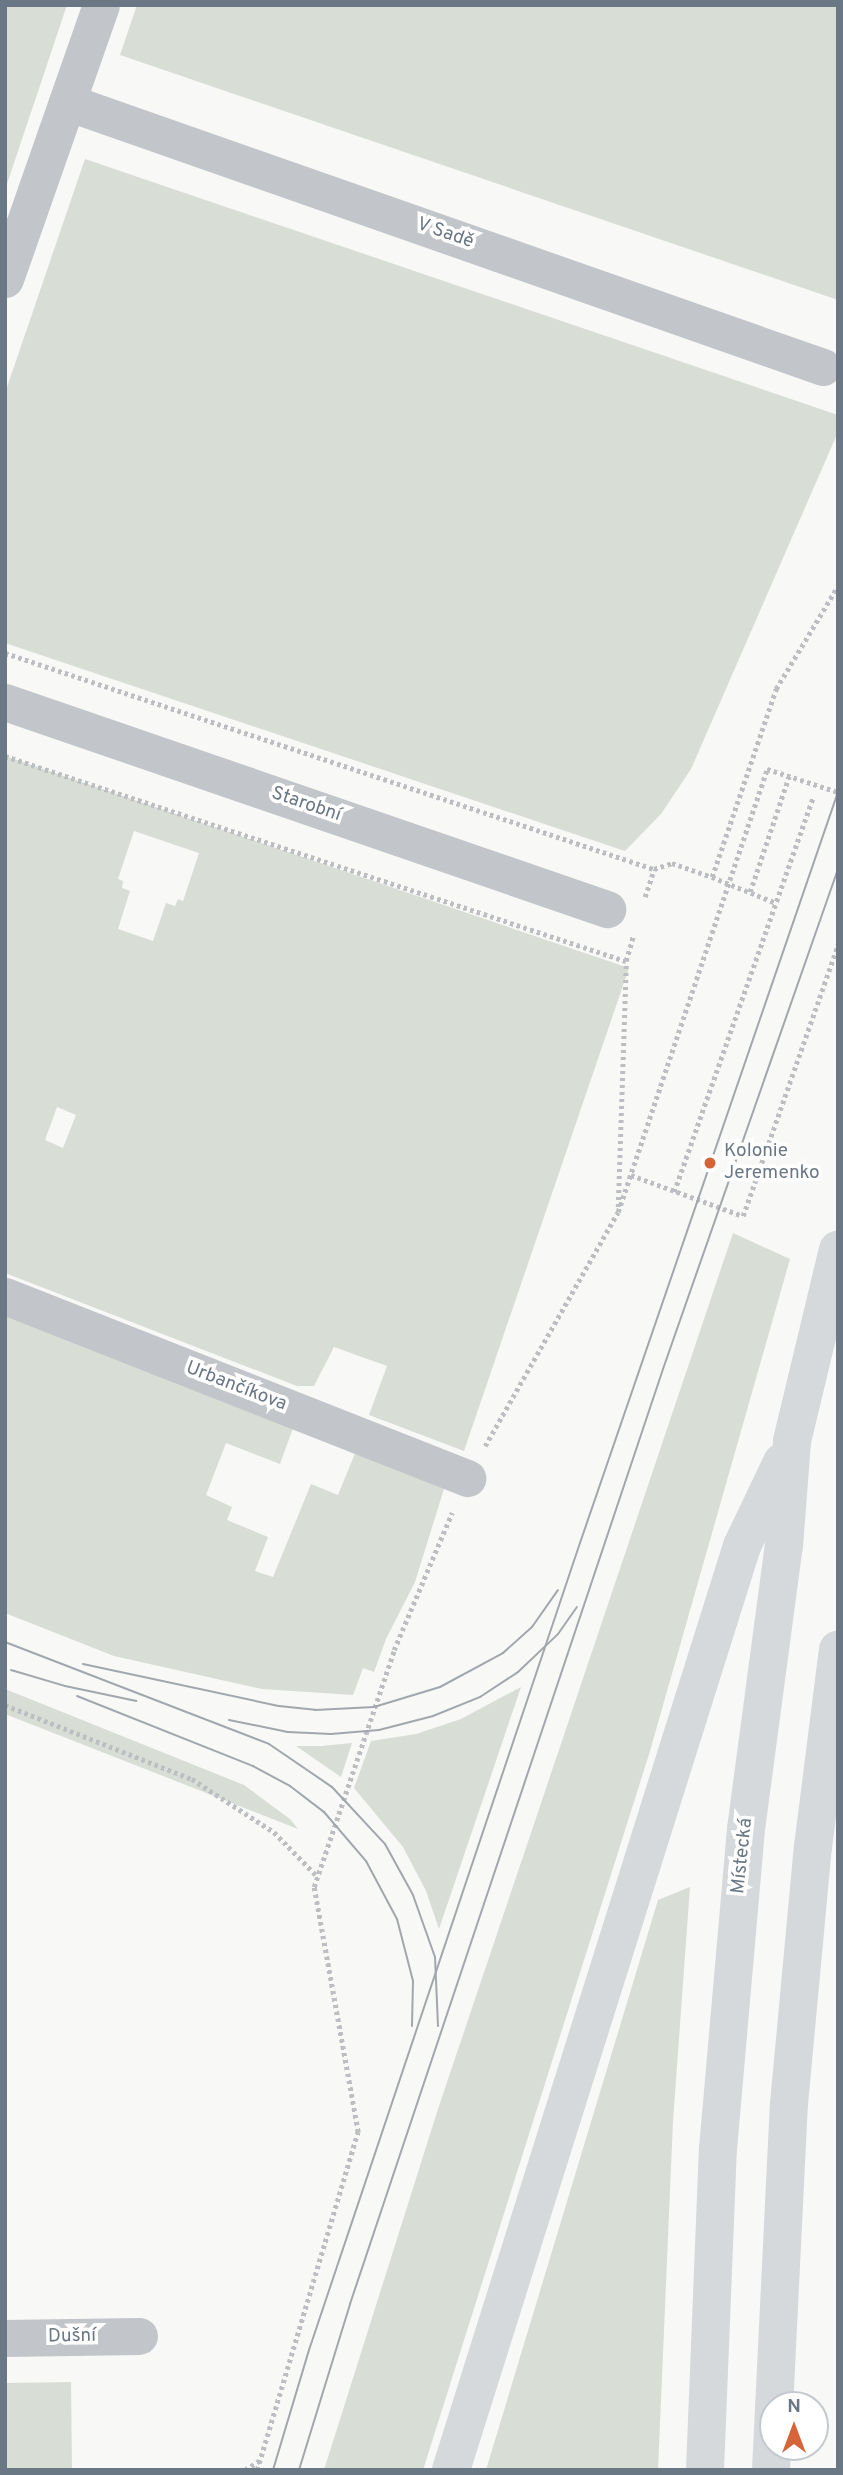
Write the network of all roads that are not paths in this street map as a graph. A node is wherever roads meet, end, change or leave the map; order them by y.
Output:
1 (101, 5) edge
2 (66, 102) junction
3 (5, 279) edge
4 (823, 367) dead end
5 (5, 702) edge
6 (623, 914) road end
7 (838, 1249) edge
8 (5, 1296) edge
9 (792, 1441) junction
10 (467, 1478) road end
11 (838, 1650) edge
12 (139, 2336) dead end
13 (5, 2338) edge
14 (452, 2470) edge
15 (705, 2470) edge
16 (771, 2470) edge

1 - 2 street
2 - 3 street
2 - 4 street, V Sadě
5 - 6 street, Starobní
7 - 9 highway, Místecká
8 - 10 street, Urbančíkova
9 - 14 highway
9 - 15 highway, Místecká
11 - 16 highway
12 - 13 street, Dušní

